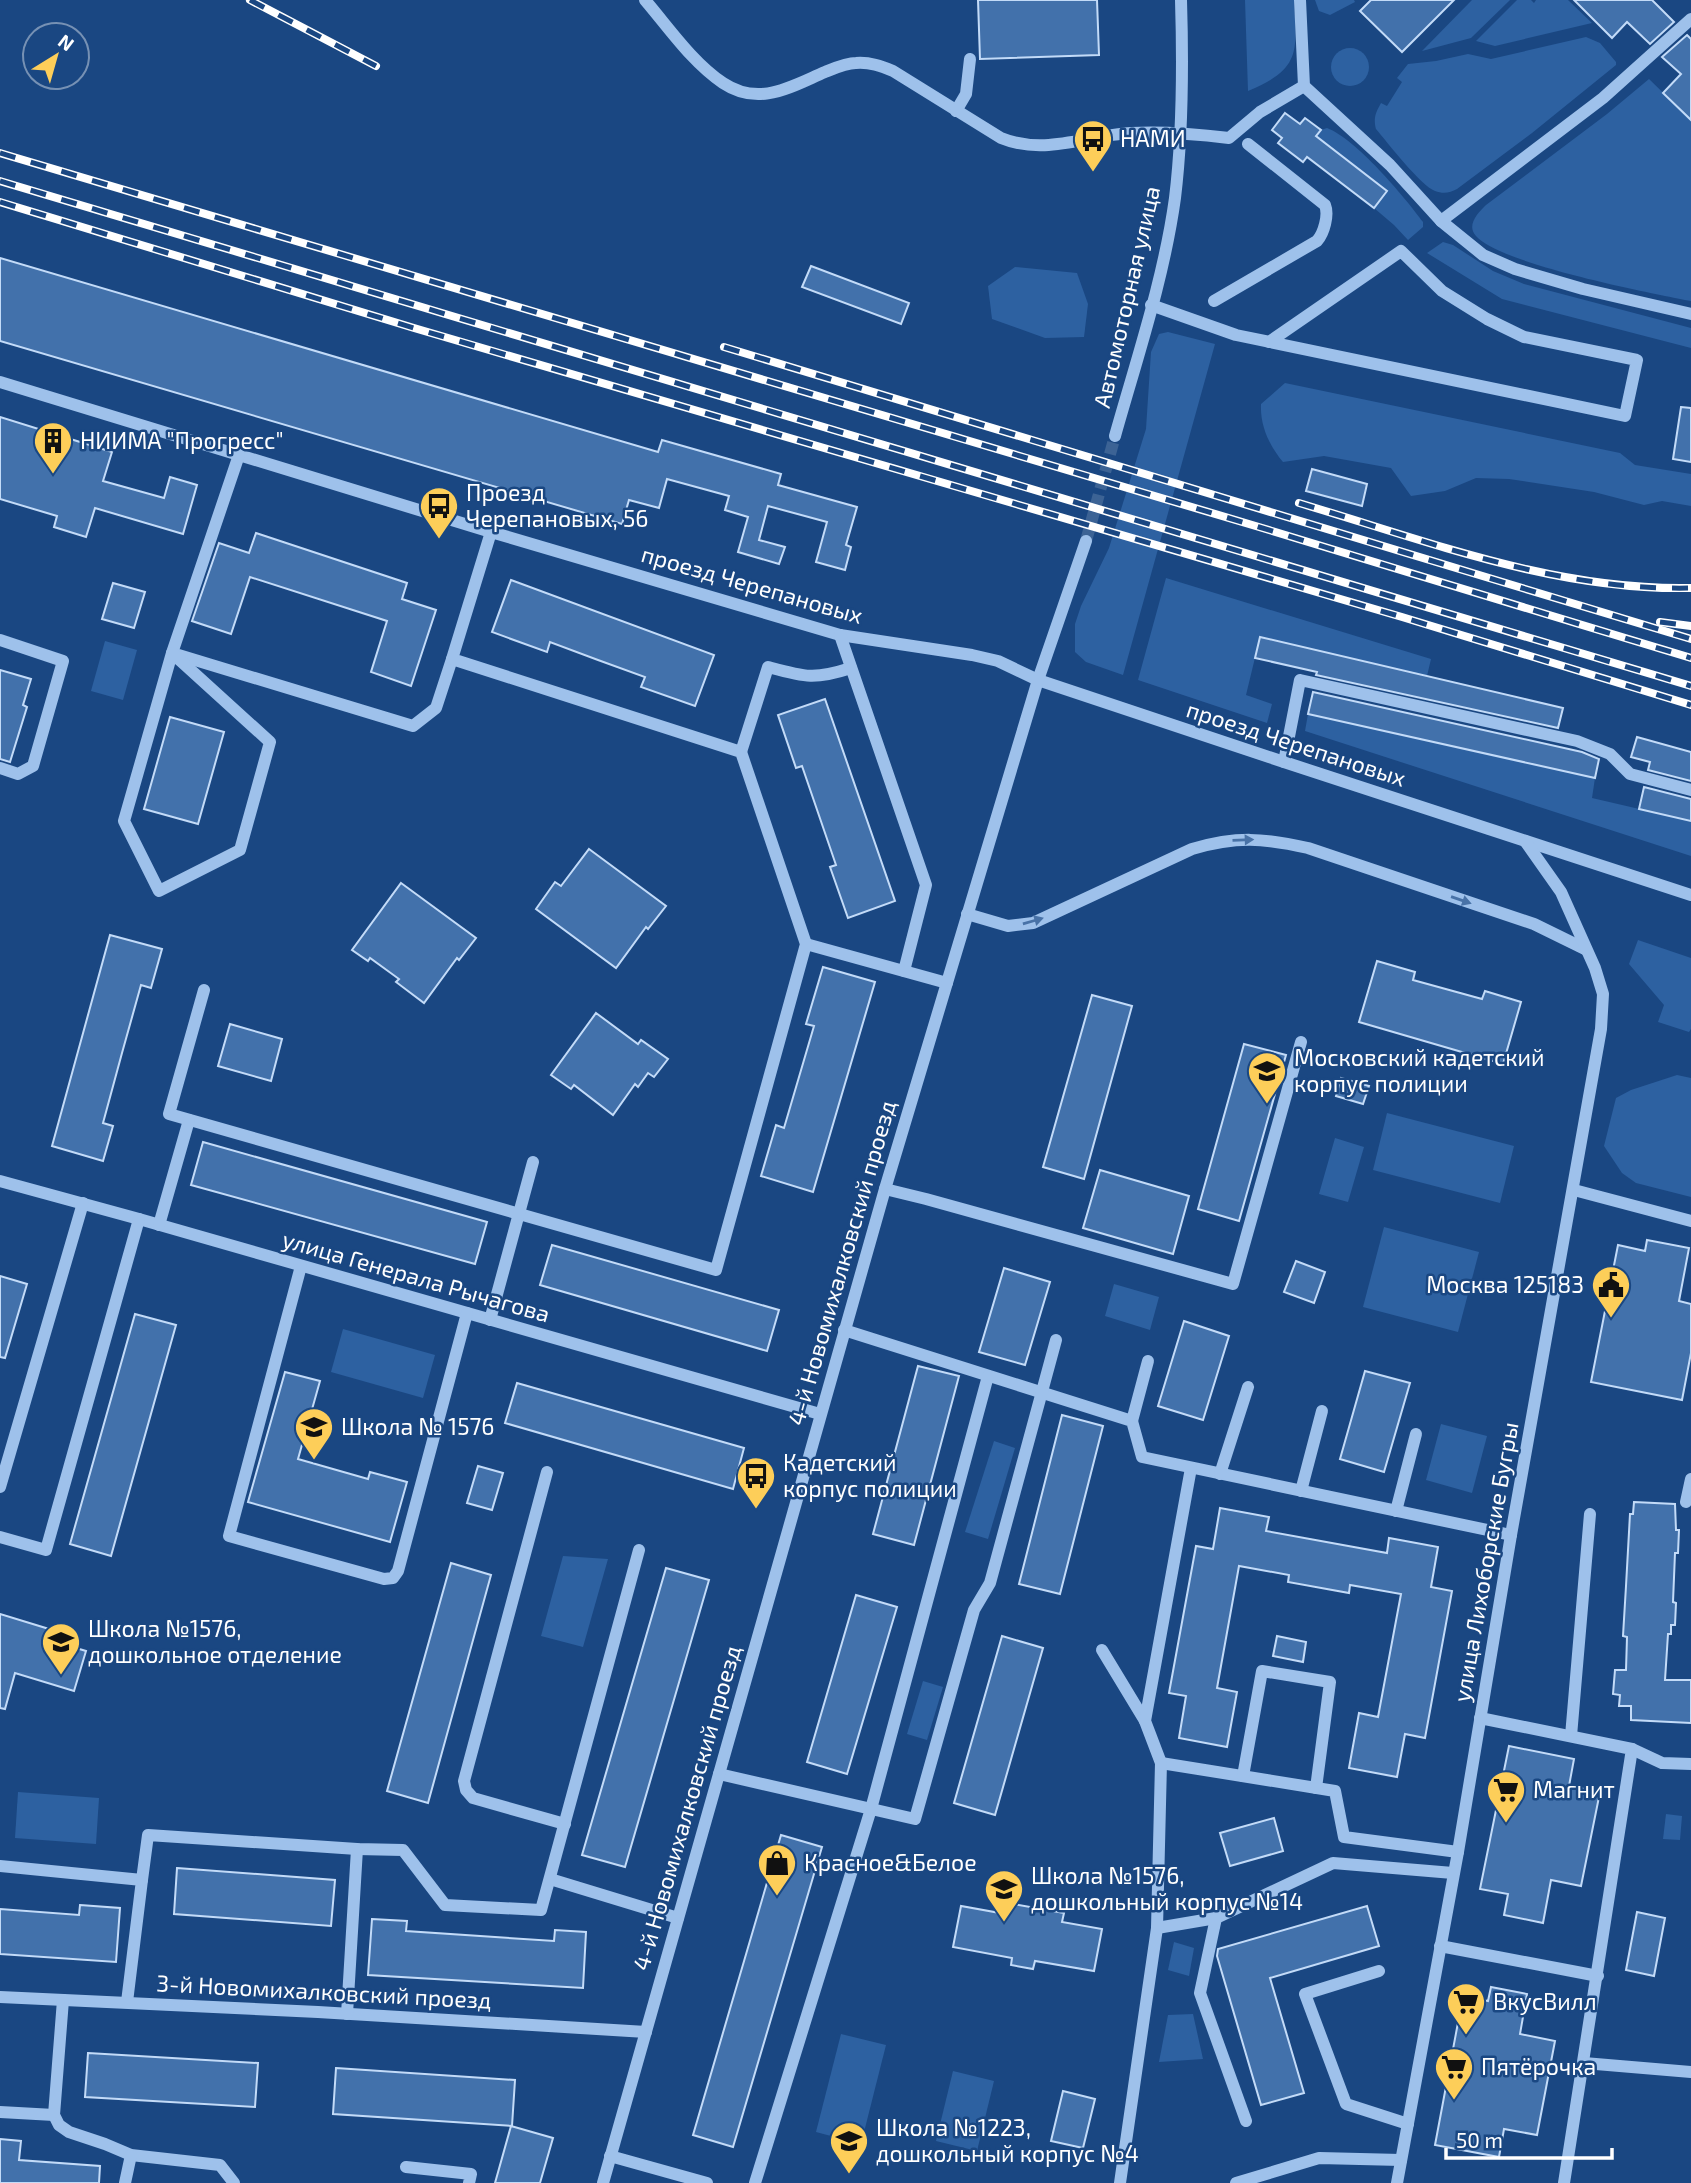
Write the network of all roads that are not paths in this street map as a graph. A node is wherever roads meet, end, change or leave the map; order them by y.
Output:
1 (645, 0) edge
2 (1181, 0) edge
3 (1300, 0) edge
4 (1691, 19) edge
5 (970, 59) dead end
6 (1304, 86) junction
7 (956, 111) junction
8 (1181, 132) junction
9 (1248, 144) dead end
10 (1441, 221) junction
11 (1214, 301) dead end
12 (1151, 305) junction
13 (1691, 314) edge
14 (1269, 342) junction
15 (0, 382) edge
16 (1115, 436) tunnel mouth
17 (239, 455) junction
18 (491, 531) junction
19 (1086, 541) tunnel mouth
20 (840, 635) junction
21 (0, 640) edge
22 (172, 653) junction
23 (452, 659) junction
24 (851, 668) junction
25 (1038, 680) junction
26 (741, 752) junction
27 (1284, 762) junction
28 (0, 768) edge
29 (1691, 790) edge
30 (1525, 841) junction
31 (1691, 895) edge
32 (967, 914) junction
33 (806, 944) junction
34 (1586, 950) junction
35 (904, 971) junction
36 (947, 983) junction
37 (204, 990) dead end
38 (1301, 1042) dead end
39 (189, 1120) junction
40 (533, 1162) dead end
41 (0, 1181) edge
42 (885, 1189) junction
43 (1574, 1190) junction
44 (83, 1203) junction
45 (519, 1213) junction
46 (139, 1219) junction
47 (1691, 1221) edge
48 (159, 1225) junction
49 (302, 1266) junction
50 (467, 1314) junction
51 (490, 1320) junction
52 (844, 1330) junction
53 (1056, 1340) dead end
54 (1148, 1362) dead end
55 (988, 1377) junction
56 (1248, 1387) dead end
57 (1041, 1394) junction
58 (1322, 1411) dead end
59 (820, 1414) junction
60 (1132, 1421) junction
61 (1416, 1434) dead end
62 (1191, 1468) junction
63 (547, 1472) dead end
64 (1220, 1474) junction
65 (1691, 1479) edge
66 (0, 1487) edge
67 (1301, 1491) junction
68 (1686, 1502) dead end
69 (1396, 1511) junction
70 (1590, 1514) dead end
71 (1511, 1535) junction
72 (0, 1537) edge
73 (639, 1550) dead end
74 (1102, 1650) dead end
75 (1480, 1718) junction
76 (1145, 1721) junction
77 (1571, 1736) junction
78 (1632, 1749) junction
79 (1161, 1763) junction
80 (1691, 1764) edge
81 (719, 1774) junction
82 (1243, 1776) junction
83 (1316, 1788) junction
84 (871, 1809) junction
85 (565, 1824) junction
86 (357, 1849) junction
87 (1458, 1852) junction
88 (0, 1866) edge
89 (1453, 1873) junction
90 (550, 1879) junction
91 (142, 1880) junction
92 (678, 1918) junction
93 (1216, 1918) junction
94 (1157, 1928) junction
95 (1440, 1946) junction
96 (1379, 1971) dead end
97 (1598, 1976) junction
98 (0, 1997) edge
99 (63, 2000) junction
100 (127, 2002) junction
101 (348, 2014) junction
102 (646, 2032) junction
103 (1584, 2063) junction
104 (1691, 2072) edge
105 (0, 2112) edge
106 (54, 2115) junction
107 (1246, 2121) dead end
108 (1408, 2124) junction
109 (131, 2155) junction
110 (610, 2157) junction
111 (1401, 2160) junction
112 (406, 2167) dead end
113 (125, 2183) edge
114 (234, 2183) edge
115 (469, 2183) edge
116 (603, 2183) edge
117 (707, 2183) edge
118 (755, 2183) edge
119 (1120, 2183) edge
120 (1236, 2183) edge
121 (1397, 2183) edge
122 (1564, 2183) edge

1 - 7 street
2 - 8 street, Автомоторная улица
3 - 6 street
4 - 10 street
5 - 7 street
6 - 8 street
6 - 10 street
7 - 8 street
8 - 12 street, Автомоторная улица
9 - 11 street
10 - 13 street
12 - 14 street
12 - 16 street, Автомоторная улица
14 - 14 street
15 - 17 street, проезд Черепановых
17 - 18 street, проезд Черепановых
17 - 22 street
18 - 20 street, проезд Черепановых
18 - 23 street
19 - 25 street
20 - 24 street
20 - 25 street, проезд Черепановых
21 - 28 street
22 - 22 street
22 - 23 street
23 - 26 street
24 - 26 street
24 - 35 street
25 - 27 street, проезд Черепановых
25 - 32 street, 4-й Новомихалковский проезд
26 - 33 street
27 - 29 street
27 - 30 street, проезд Черепановых
30 - 31 street, проезд Черепановых
30 - 34 street, улица Лихоборские Бугры
32 -> 34 street
32 - 36 street, 4-й Новомихалковский проезд
33 - 35 street
33 - 45 street
34 - 43 street, улица Лихоборские Бугры
35 - 36 street
36 - 42 street, 4-й Новомихалковский проезд
37 - 39 street
38 - 42 street
39 - 45 street
39 - 48 street
40 - 45 street
41 - 44 street, улица Генерала Рычагова
42 - 52 street, 4-й Новомихалковский проезд
43 - 47 street
43 - 71 street, улица Лихоборские Бугры
44 - 46 street, улица Генерала Рычагова
44 - 66 street
45 - 51 street
46 - 48 street, улица Генерала Рычагова
46 - 72 street
48 - 49 street, улица Генерала Рычагова
49 - 50 street, улица Генерала Рычагова
49 - 50 street
50 - 51 street, улица Генерала Рычагова
51 - 59 street, улица Генерала Рычагова
52 - 55 street
52 - 59 street, 4-й Новомихалковский проезд
53 - 57 street
54 - 60 street
55 - 57 street
55 - 84 street
56 - 64 street
57 - 60 street
57 - 84 street
58 - 67 street
59 - 81 street, 4-й Новомихалковский проезд
60 - 62 street
61 - 69 street
62 - 64 street
62 - 76 street
63 - 85 street
64 - 67 street
65 - 68 street
67 - 69 street
69 - 71 street
70 - 77 street
71 - 75 street, улица Лихоборские Бугры
73 - 85 street
74 - 76 street
75 - 77 street
75 - 87 street, улица Лихоборские Бугры
76 - 79 street
77 - 78 street
78 - 80 street
78 - 97 street
79 - 82 street
79 - 94 street
81 - 84 street
81 - 92 street, 4-й Новомихалковский проезд
82 - 83 street
82 - 83 street
83 - 87 street
84 - 118 street
85 - 90 street
86 - 90 street
86 - 91 street
86 - 101 street
87 - 89 street, улица Лихоборские Бугры
88 - 91 street
89 - 93 street
89 - 95 street, улица Лихоборские Бугры
90 - 92 street
91 - 100 street
92 - 102 street, 4-й Новомихалковский проезд
93 - 94 street
93 - 107 street
94 - 119 street
95 - 97 street
95 - 108 street, улица Лихоборские Бугры
96 - 108 street
97 - 103 street
98 - 99 street, 3-й Новомихалковский проезд
99 - 100 street, 3-й Новомихалковский проезд
99 - 106 street
100 - 101 street, 3-й Новомихалковский проезд
101 - 102 street, 3-й Новомихалковский проезд
102 - 110 street, 4-й Новомихалковский проезд
103 - 104 street
103 - 122 street
105 - 106 street
106 - 109 street
108 - 111 street, улица Лихоборские Бугры
109 - 113 street
109 - 114 street
110 - 116 street, 4-й Новомихалковский проезд
110 - 117 street
111 - 120 street
111 - 121 street, улица Лихоборские Бугры
112 - 115 street

